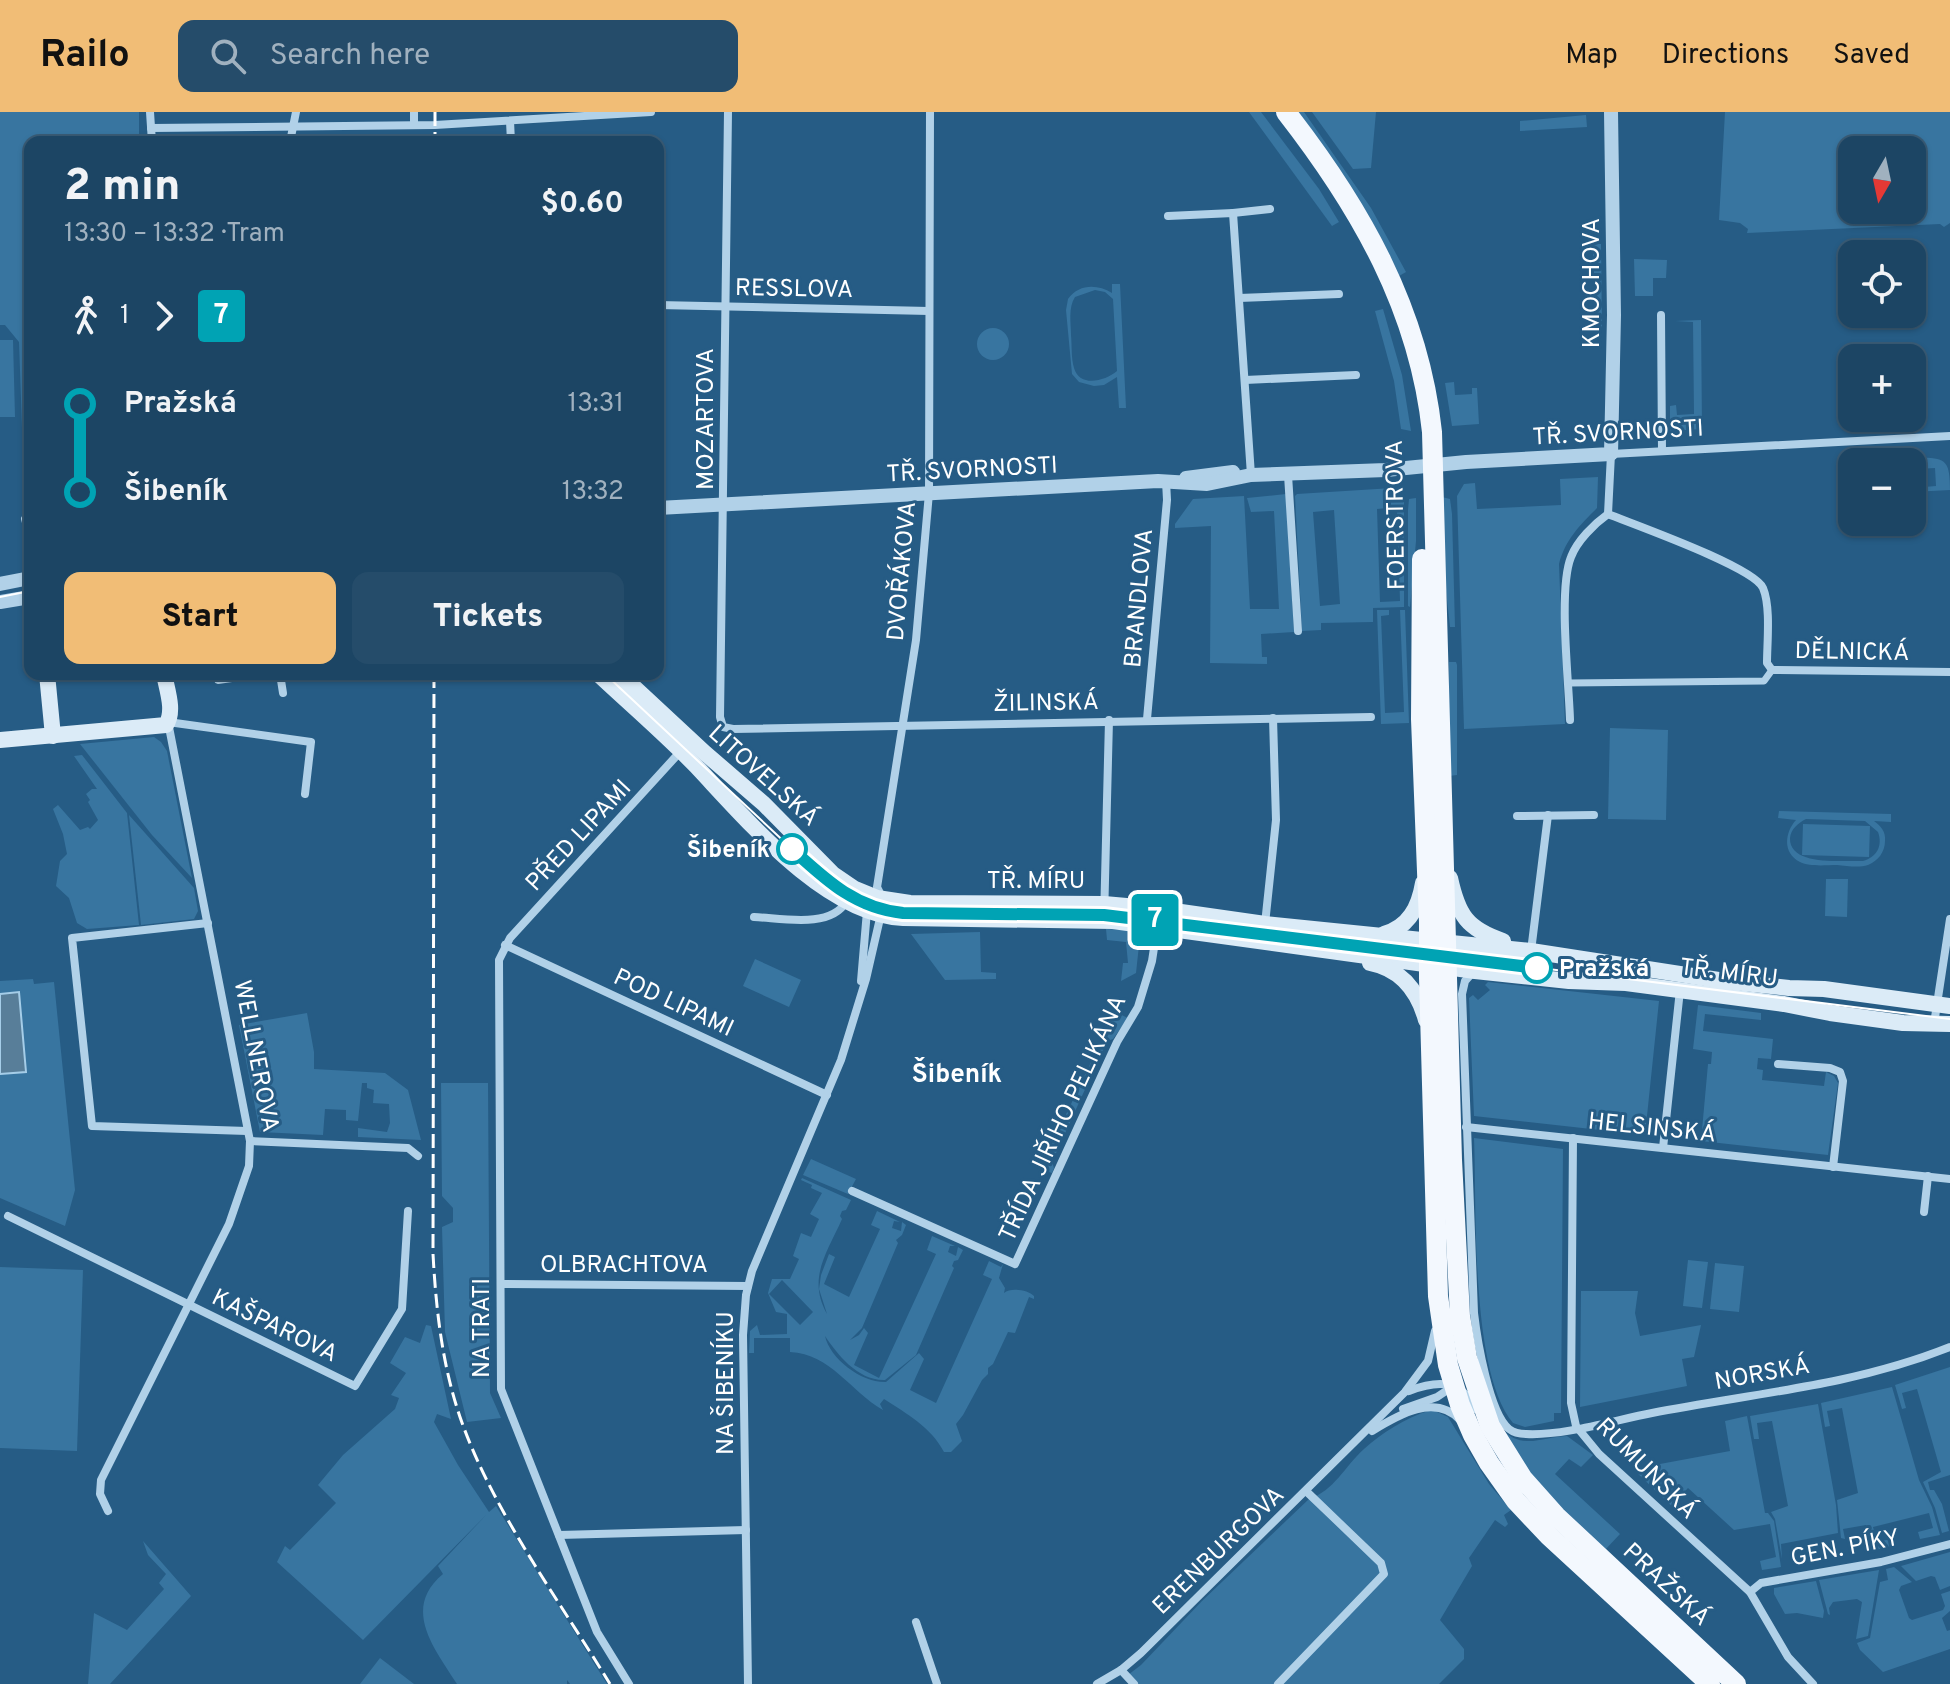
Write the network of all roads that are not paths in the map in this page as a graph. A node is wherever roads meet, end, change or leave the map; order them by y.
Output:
1 (150, 112) edge
2 (296, 112) edge
3 (414, 112) edge
4 (651, 112) edge
5 (728, 112) edge
6 (930, 112) edge
7 (1271, 112) edge
8 (1286, 112) edge
9 (1611, 112) edge
10 (536, 116) edge
11 (510, 121) junction
12 (414, 125) junction
13 (292, 127) junction
14 (151, 128) junction
15 (152, 136) edge
16 (291, 136) edge
17 (511, 136) edge
18 (1270, 209) dead end
19 (1233, 213) junction
20 (1168, 216) dead end
21 (1339, 294) dead end
22 (1239, 298) junction
23 (664, 305) edge
24 (726, 306) junction
25 (929, 311) junction
26 (1661, 315) dead end
27 (1356, 375) dead end
28 (1245, 380) junction
29 (1950, 436) edge
30 (1662, 451) junction
31 (1611, 454) junction
32 (1427, 466) junction
33 (1251, 475) junction
34 (1288, 475) junction
35 (1166, 481) junction
36 (929, 493) junction
37 (724, 504) junction
38 (664, 508) edge
39 (1608, 514) junction
40 (24, 579) edge
41 (0, 584) edge
42 (24, 598) edge
43 (0, 602) edge
44 (1298, 631) dead end
45 (1772, 670) junction
46 (1950, 672) edge
47 (48, 680) edge
48 (165, 680) edge
49 (281, 680) edge
50 (604, 680) edge
51 (626, 680) edge
52 (1569, 683) junction
53 (283, 693) dead end
54 (1371, 717) dead end
55 (1273, 718) junction
56 (1147, 719) junction
57 (1109, 720) junction
58 (1570, 720) dead end
59 (168, 722) junction
60 (903, 725) junction
61 (723, 727) joint
62 (53, 736) junction
63 (0, 740) edge
64 (680, 752) junction
65 (305, 794) dead end
66 (1548, 815) junction
67 (1594, 815) dead end
68 (1517, 816) dead end
69 (1436, 854) junction
70 (846, 902) junction
71 (876, 902) junction
72 (1104, 912) junction
73 (754, 917) dead end
74 (1159, 918) junction
75 (1950, 919) edge
76 (208, 923) junction
77 (1265, 924) junction
78 (1372, 935) junction
79 (1271, 943) junction
80 (505, 945) junction
81 (1438, 949) junction
82 (1531, 951) junction
83 (1475, 971) junction
84 (1681, 982) junction
85 (862, 990) junction
86 (1944, 1005) edge
87 (1942, 1024) edge
88 (1431, 1046) junction
89 (1778, 1064) dead end
90 (827, 1095) junction
91 (1466, 1127) junction
92 (249, 1136) junction
93 (1573, 1138) junction
94 (1663, 1148) junction
95 (418, 1156) dead end
96 (1833, 1167) junction
97 (1928, 1176) junction
98 (1950, 1179) edge
99 (852, 1191) dead end
100 (408, 1211) dead end
101 (1924, 1212) dead end
102 (8, 1216) dead end
103 (501, 1284) junction
104 (748, 1286) junction
105 (187, 1304) junction
106 (1439, 1307) junction
107 (1950, 1347) edge
108 (1467, 1358) junction
109 (1454, 1385) junction
110 (1405, 1392) junction
111 (1380, 1426) junction
112 (1578, 1428) junction
113 (1473, 1435) junction
114 (1361, 1438) junction
115 (1306, 1491) junction
116 (1541, 1500) junction
117 (108, 1511) dead end
118 (746, 1530) junction
119 (559, 1535) junction
120 (1950, 1544) edge
121 (1750, 1592) junction
122 (916, 1622) dead end
123 (1121, 1670) junction
124 (629, 1684) edge
125 (748, 1684) edge
126 (937, 1684) edge
127 (1097, 1684) edge
128 (1134, 1684) edge
129 (1278, 1684) edge
130 (1710, 1684) edge
131 (1736, 1684) edge
132 (1813, 1684) edge

1 - 14 street
2 - 13 street
3 - 12 street
4 - 10 street
5 - 24 street, MOZARTOVA
6 - 25 street, DVOŘÁKOVA
7 - 32 main road, FOERSTROVA
8 - 32 main road, FOERSTROVA
9 - 31 street, KMOCHOVA
10 - 11 street
11 - 12 street
11 - 17 street
12 - 13 street
13 - 14 street
13 - 16 street
14 - 15 street
18 - 19 street
19 - 20 street
19 - 22 street
21 - 22 street
22 - 28 street
23 - 24 street, RESSLOVA
24 - 25 street, RESSLOVA
24 - 37 street, MOZARTOVA
25 - 36 street, DVOŘÁKOVA
26 - 30 street
27 - 28 street
28 - 33 street
29 - 30 street, TŘ. SVORNOSTI
30 - 31 street, TŘ. SVORNOSTI
31 - 32 street, TŘ. SVORNOSTI
31 - 39 street
32 - 34 street, TŘ. SVORNOSTI
32 - 69 main road, FOERSTROVA
33 - 34 street, TŘ. SVORNOSTI
33 - 35 street, TŘ. SVORNOSTI
34 - 44 street
35 - 36 street, TŘ. SVORNOSTI
35 - 56 street, BRANDLOVA
36 - 37 street, TŘ. SVORNOSTI
36 - 60 street, DVOŘÁKOVA
37 - 38 street, TŘ. SVORNOSTI
37 - 61 street, MOZARTOVA
39 - 45 street, DĚLNICKÁ
39 - 52 street
40 - 41 street
42 - 43 street
45 - 46 street, DĚLNICKÁ
45 - 52 street
47 - 62 main road
48 - 59 main road, WELLNEROVA
49 - 53 street
50 - 64 main road, LITOVELSKÁ
51 - 71 main road, LITOVELSKÁ
52 - 58 street
54 - 55 street, ŽILINSKÁ
55 - 56 street, ŽILINSKÁ
55 - 77 street
56 - 57 street, ŽILINSKÁ
57 - 60 street, ŽILINSKÁ
57 - 72 street
59 - 62 main road
59 - 65 street
59 - 76 street, WELLNEROVA
60 - 61 street, ŽILINSKÁ
60 - 71 street, DVOŘÁKOVA
62 - 63 main road
64 - 70 main road, LITOVELSKÁ
64 - 80 street, PŘED LIPAMI
66 - 67 street
66 - 68 street
66 - 82 street
69 - 78 main road
69 - 81 main road, FOERSTROVA
69 - 82 main road
70 - 71 main road, LITOVELSKÁ
70 - 73 street
71 - 72 main road, TŘ. MÍRU
71 - 85 street
71 - 85 street, NA ŠIBENÍKU
72 - 74 main road, TŘ. MÍRU
74 - 77 main road, TŘ. MÍRU
74 - 79 main road, TŘ. MÍRU
74 - 99 street, TŘÍDA JIŘÍHO PELIKÁNA
75 - 86 street
76 - 92 street, WELLNEROVA
76 - 92 street
77 - 78 main road, TŘ. MÍRU
78 - 81 main road, TŘ. MÍRU
79 - 81 main road, TŘ. MÍRU
79 - 88 main road
80 - 90 street, POD LIPAMI
80 - 103 street, NA TRATI
81 - 82 main road, TŘ. MÍRU
81 - 83 main road, TŘ. MÍRU
81 - 88 main road, PRAŽSKÁ
81 - 108 main road, PRAŽSKÁ
82 - 84 main road, TŘ. MÍRU
83 - 84 main road, TŘ. MÍRU
83 - 91 street
84 - 86 main road, TŘ. MÍRU
84 - 87 main road, TŘ. MÍRU
84 - 94 street
85 - 90 street, NA ŠIBENÍKU
86 - 87 street
88 - 106 main road, PRAŽSKÁ
89 - 96 street
90 - 104 street, NA ŠIBENÍKU
91 - 93 street, HELSINSKÁ
91 - 112 street
92 - 95 street
92 - 105 street, WELLNEROVA
93 - 94 street, HELSINSKÁ
93 - 112 street, RUMUNSKÁ
94 - 96 street, HELSINSKÁ
96 - 97 street, HELSINSKÁ
97 - 98 street, HELSINSKÁ
97 - 101 street
100 - 105 street, KAŠPAROVA
102 - 105 street, KAŠPAROVA
103 - 104 street, OLBRACHTOVA
103 - 119 street, NA TRATI
104 - 118 street, NA ŠIBENÍKU
105 - 117 street, WELLNEROVA
106 - 109 main road, PRAŽSKÁ
106 - 110 street, ERENBURGOVA
107 - 112 street, NORSKÁ
108 - 109 street
108 - 116 main road, PRAŽSKÁ
109 - 110 street
109 - 111 street, ERENBURGOVA
109 - 113 main road, PRAŽSKÁ
109 - 116 street
110 - 114 street, ERENBURGOVA
111 - 113 street, ERENBURGOVA
111 - 114 street, ERENBURGOVA
112 - 121 street, RUMUNSKÁ
113 - 130 main road, PRAŽSKÁ
114 - 115 street, ERENBURGOVA
115 - 123 street, ERENBURGOVA
115 - 129 street
116 - 131 main road, PRAŽSKÁ
118 - 119 street
118 - 125 street, NA ŠIBENÍKU
119 - 124 street, NA TRATI
120 - 121 street, GEN. PÍKY
121 - 132 street, RUMUNSKÁ
122 - 126 street
123 - 127 street, ERENBURGOVA
123 - 128 street

